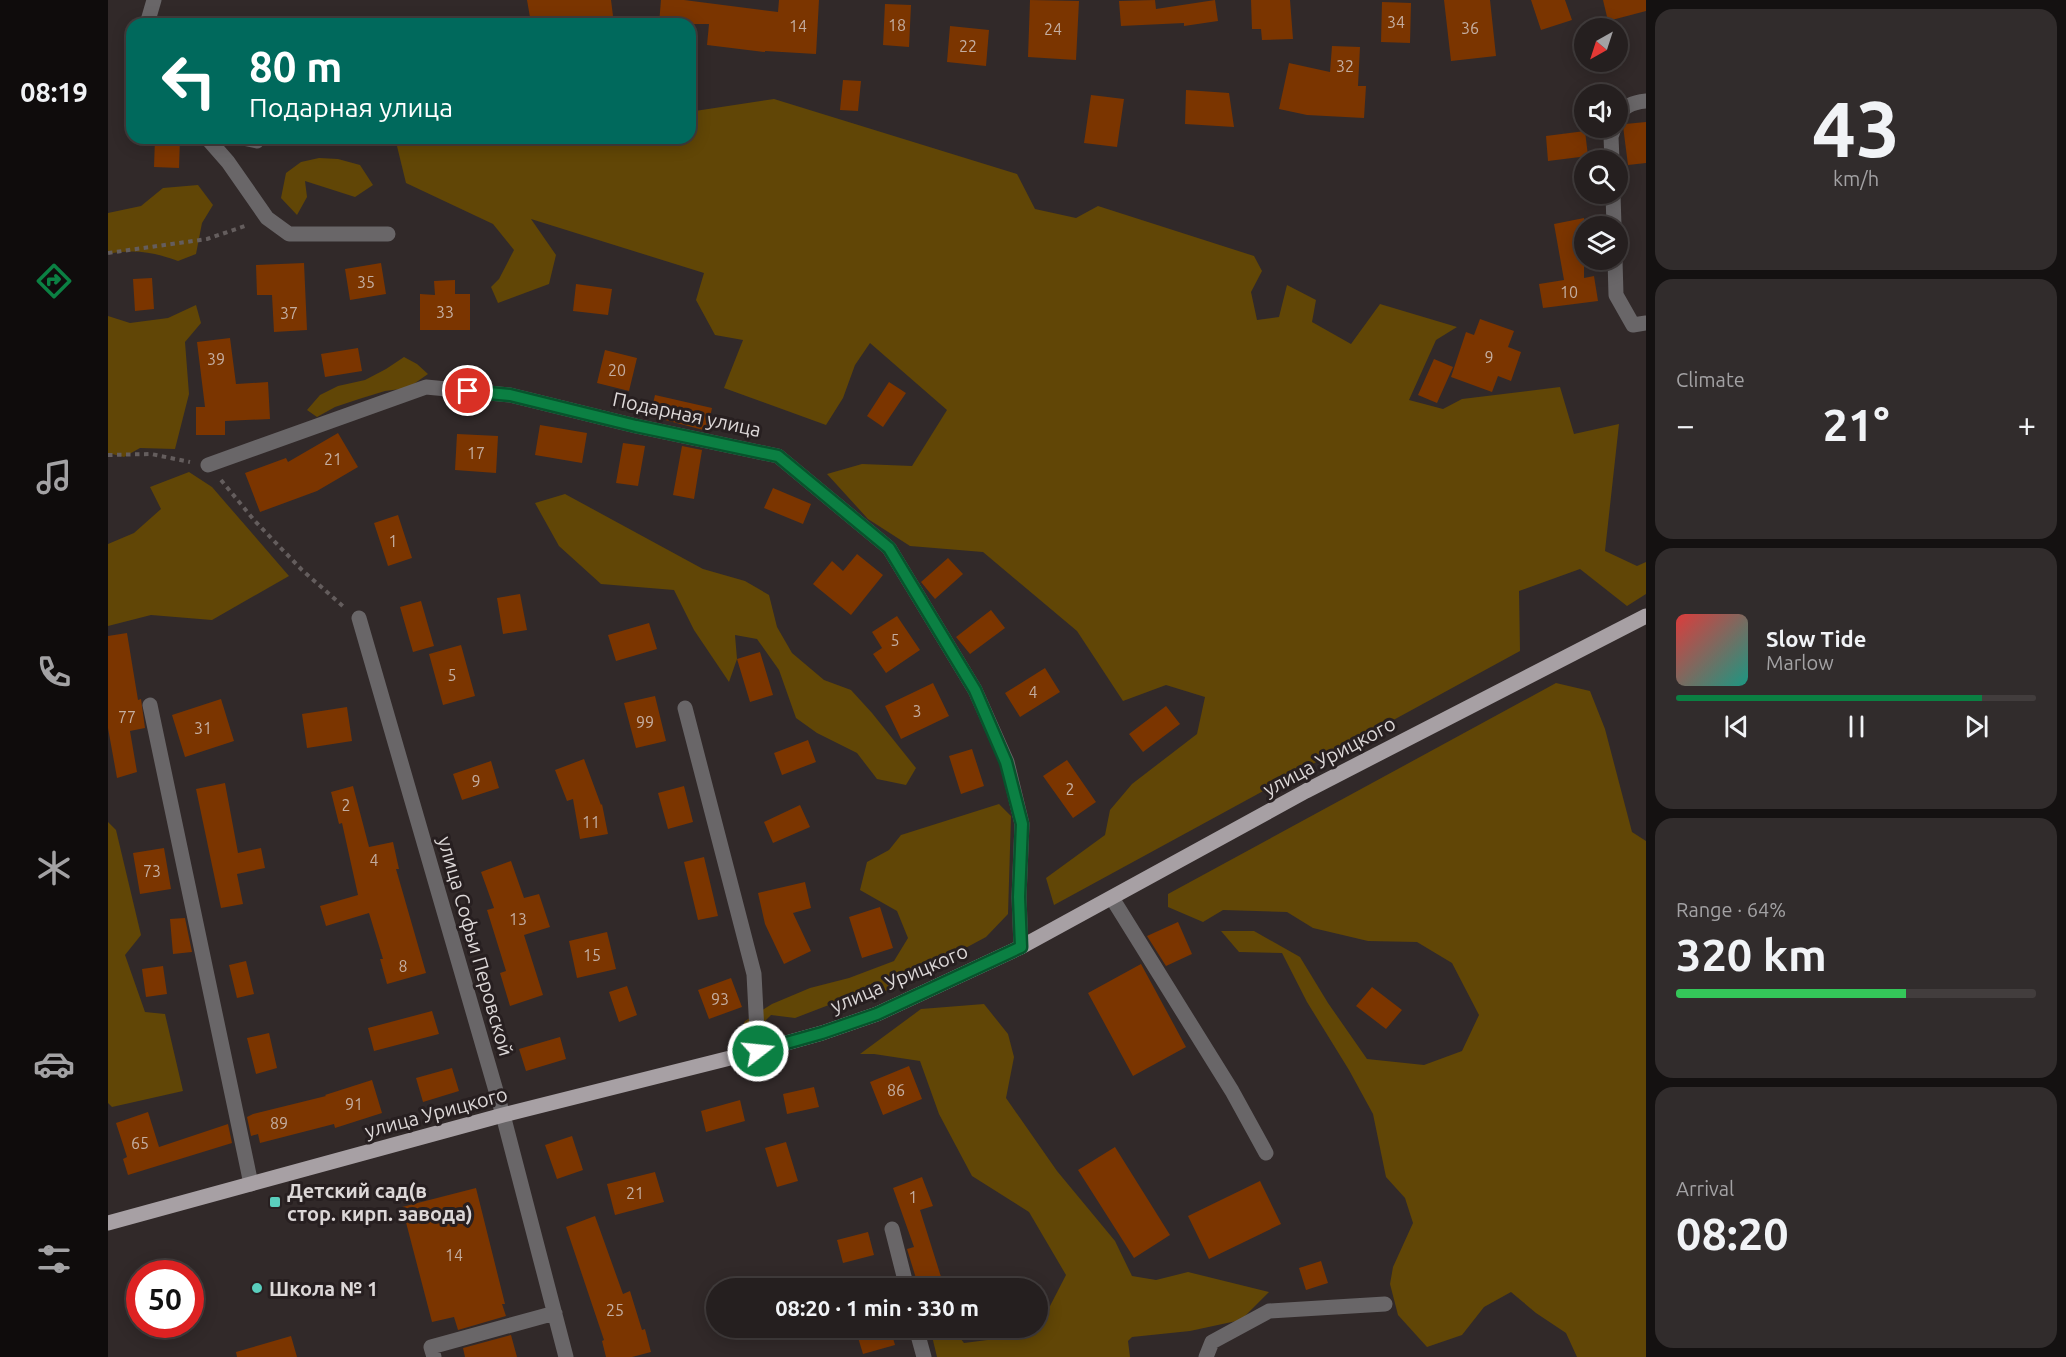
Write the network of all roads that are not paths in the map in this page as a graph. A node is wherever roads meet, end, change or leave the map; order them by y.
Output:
1 (154, 0) edge
2 (149, 18) edge
3 (212, 144) edge
4 (388, 234) dead end
5 (1615, 270) edge
6 (1639, 324) edge
7 (208, 465) road end
8 (1646, 616) edge
9 (360, 618) road end
10 (150, 705) dead end
11 (685, 708) dead end
12 (1112, 898) junction
13 (1021, 947) junction
14 (758, 1051) junction
15 (503, 1115) junction
16 (1266, 1153) dead end
17 (251, 1184) junction
18 (108, 1223) edge
19 (892, 1229) dead end
20 (904, 1278) edge
21 (1385, 1304) dead end
22 (555, 1313) junction
23 (919, 1338) edge
24 (434, 1357) edge
25 (566, 1357) edge
26 (924, 1357) edge
27 (1206, 1357) edge

1 - 2 street
3 - 4 street
5 - 6 street
7 - 13 street, Подарная улица
8 - 12 main road, улица Урицкого
9 - 15 street, улица Софьи Перовской
10 - 17 street
11 - 14 street
12 - 13 main road, улица Урицкого
12 - 16 street
13 - 14 main road, улица Урицкого
14 - 15 main road, улица Урицкого
15 - 17 main road, улица Урицкого
15 - 22 street, улица Софьи Перовской
17 - 18 main road, улица Урицкого
19 - 20 street
21 - 27 street
22 - 24 street
22 - 25 street, улица Софьи Перовской
23 - 26 street

